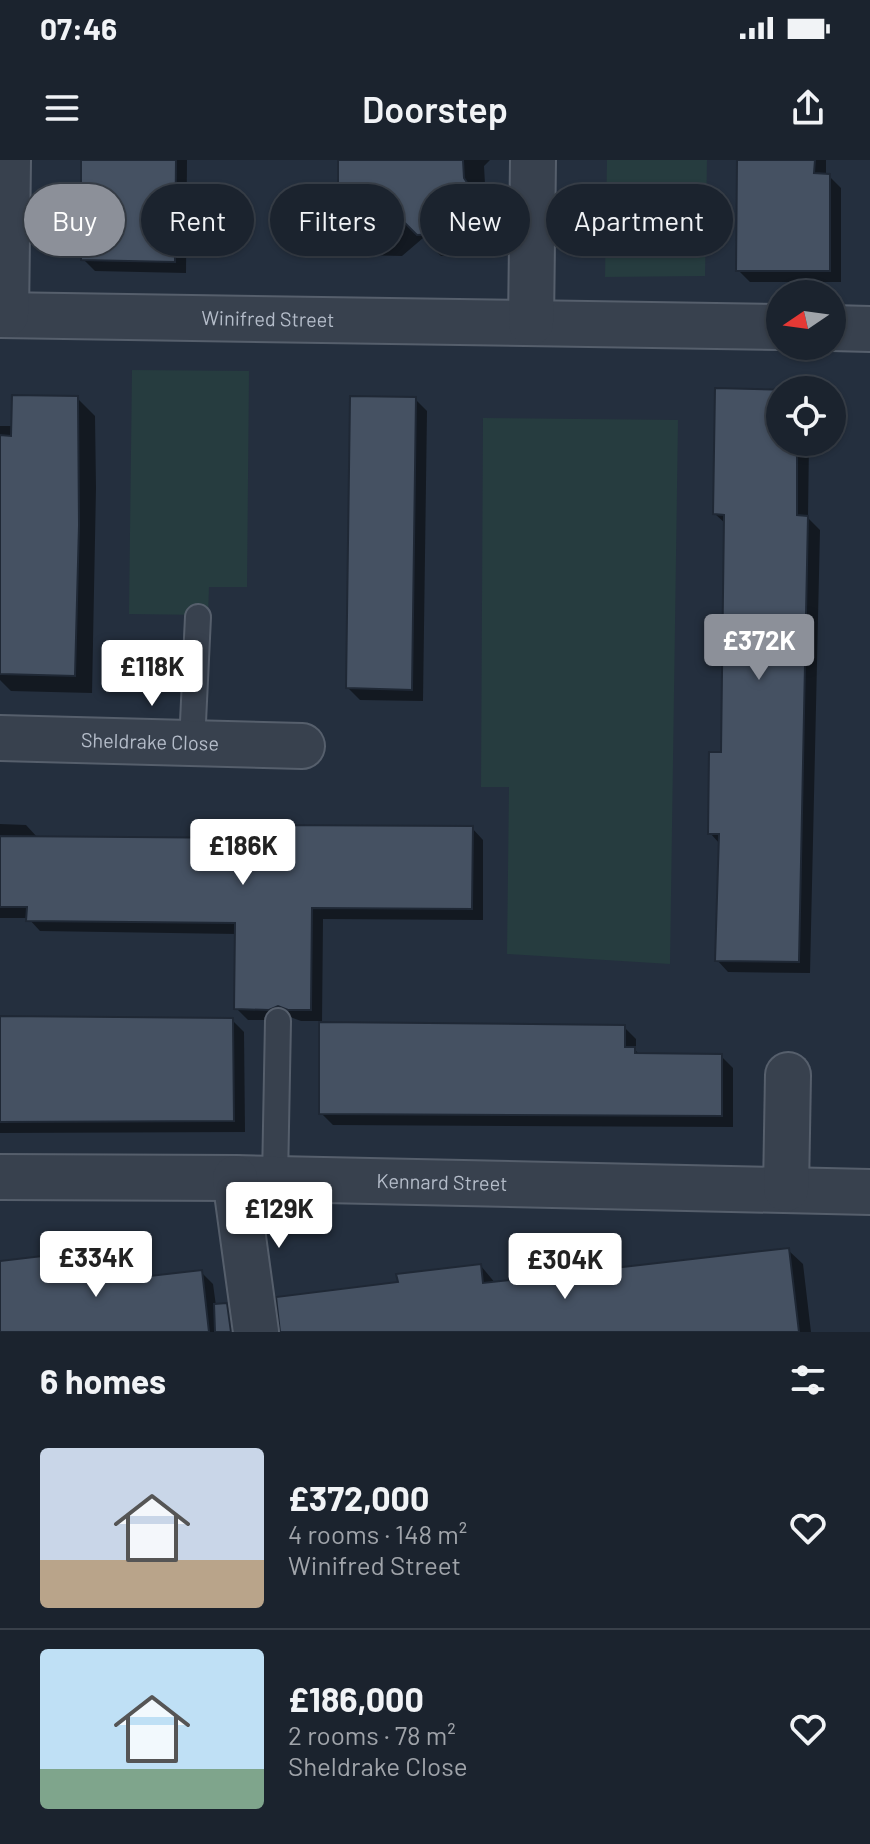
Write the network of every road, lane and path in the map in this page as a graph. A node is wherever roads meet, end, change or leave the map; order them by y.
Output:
1 (8, 160) edge
2 (533, 160) edge
3 (3, 315) edge
4 (531, 323) junction
5 (766, 327) edge
6 (846, 328) edge
7 (870, 329) edge
8 (198, 617) dead end
9 (0, 738) edge
10 (192, 743) junction
11 (302, 746) dead end
12 (278, 1021) dead end
13 (788, 1075) dead end
14 (0, 1177) edge
15 (255, 1179) junction
16 (786, 1189) junction
17 (870, 1192) edge
18 (256, 1332) edge

1 - 3 street, Winifred Street
2 - 4 street
3 - 4 street, Winifred Street
4 - 5 street, Winifred Street
6 - 7 street
8 - 10 lane
9 - 10 street, Sheldrake Close
10 - 11 street, Sheldrake Close
12 - 15 lane
13 - 16 street
14 - 15 street, Kennard Street
15 - 16 street, Kennard Street
15 - 18 street
16 - 17 street, Kennard Street

